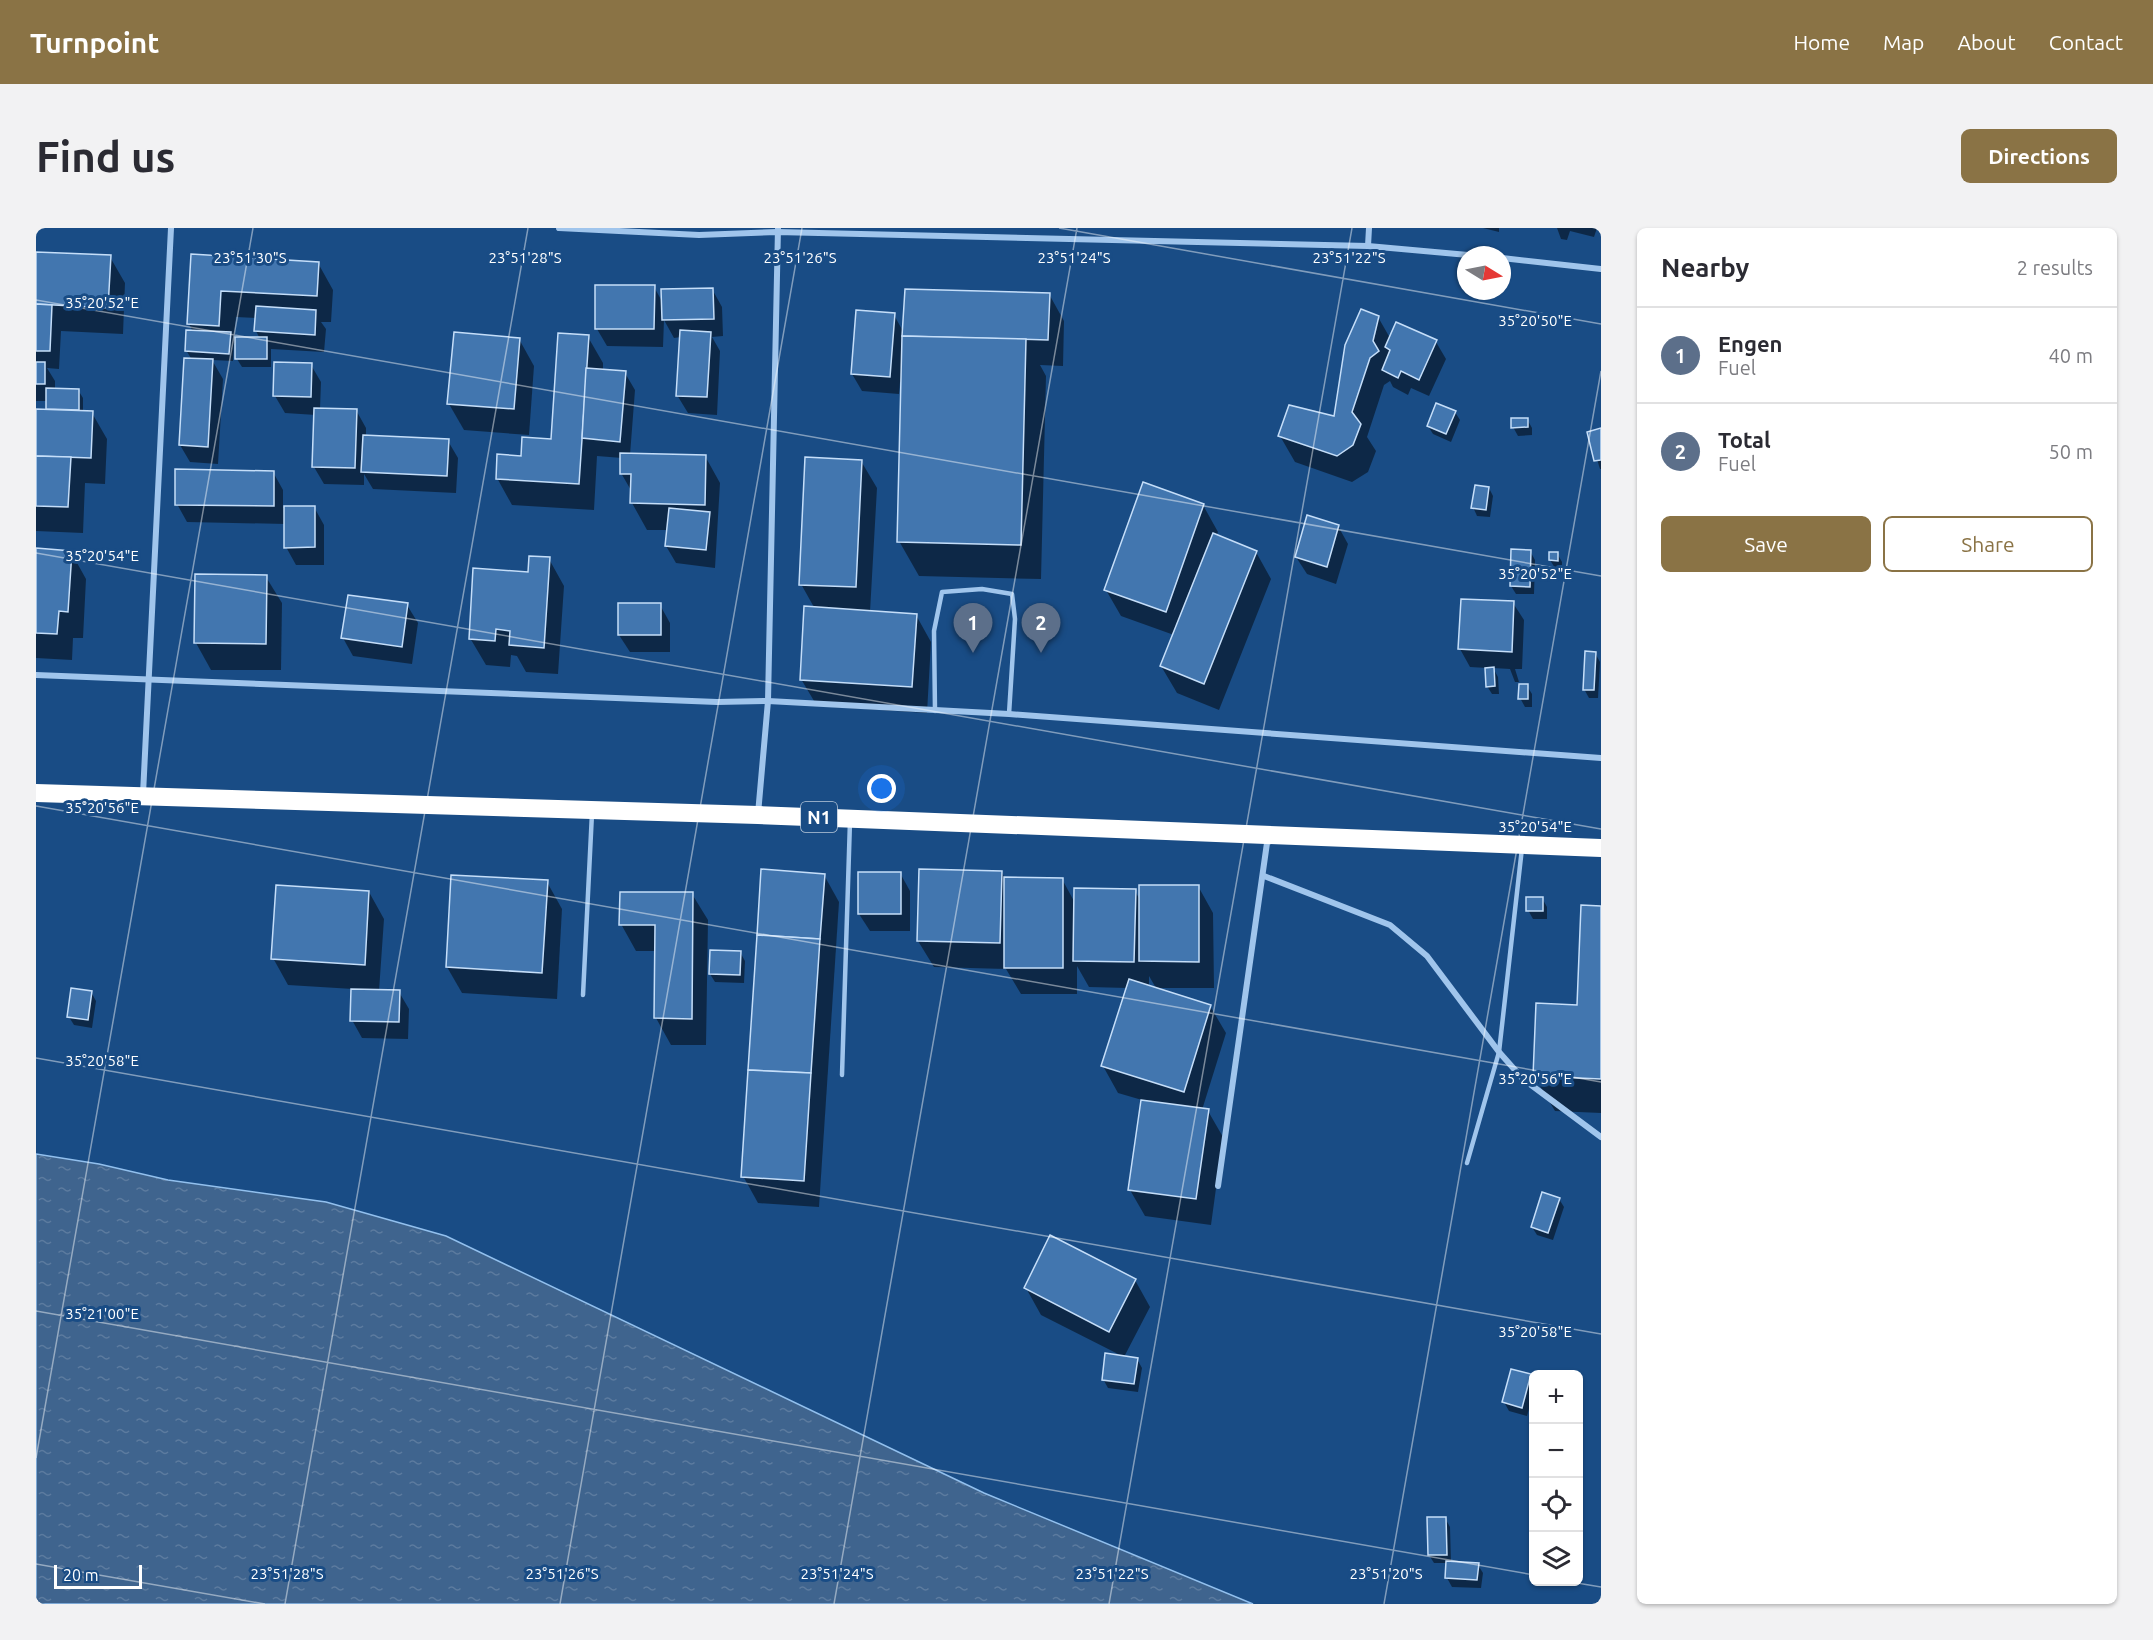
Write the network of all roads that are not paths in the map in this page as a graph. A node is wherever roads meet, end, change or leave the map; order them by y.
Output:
1 (171, 228) edge
2 (559, 228) edge
3 (1369, 228) edge
4 (777, 230) edge
5 (1368, 246) junction
6 (1457, 254) edge
7 (1511, 259) edge
8 (1601, 270) edge
9 (36, 675) edge
10 (147, 681) junction
11 (768, 701) junction
12 (935, 711) junction
13 (1009, 714) junction
14 (1601, 758) edge
15 (36, 793) edge
16 (143, 796) junction
17 (592, 810) junction
18 (758, 815) junction
19 (850, 819) junction
20 (1268, 836) junction
21 (1523, 845) junction
22 (1601, 848) edge
23 (1264, 876) junction
24 (583, 995) dead end
25 (1498, 1052) junction
26 (842, 1075) dead end
27 (1601, 1137) edge
28 (1467, 1163) dead end
29 (1218, 1186) dead end

1 - 10 street
2 - 4 street
3 - 5 street
4 - 5 street
4 - 11 street
5 - 6 street
7 - 8 street
9 - 10 street
10 - 11 street
10 - 16 street
11 - 12 street
11 - 18 street
12 - 13 street
12 - 13 lane
13 - 14 street
15 - 16 highway, N1
16 - 17 highway, N1
17 - 18 highway, N1
17 - 24 lane
18 - 19 highway, N1
19 - 20 highway, N1
19 - 26 lane
20 - 21 highway, N1
20 - 23 street
21 - 22 highway, N1
21 - 25 lane
23 - 25 street
23 - 29 street
25 - 27 street
25 - 28 lane

